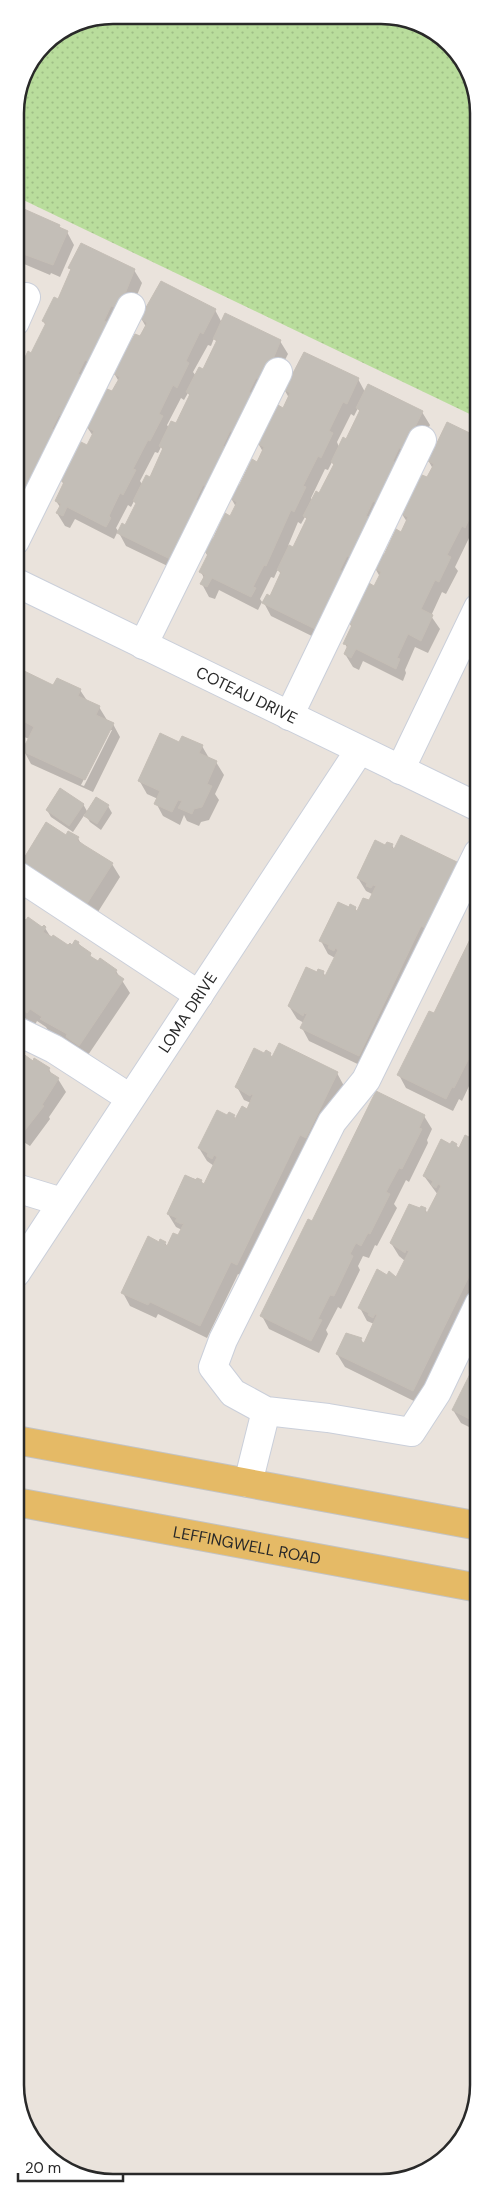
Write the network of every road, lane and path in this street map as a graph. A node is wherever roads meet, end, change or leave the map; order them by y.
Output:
1 (26, 297) dead end
2 (24, 302) edge
3 (131, 307) dead end
4 (278, 372) dead end
5 (422, 440) dead end
6 (24, 523) edge
7 (24, 586) edge
8 (470, 625) edge
9 (143, 645) junction
10 (289, 716) junction
11 (359, 751) junction
12 (400, 770) junction
13 (470, 803) edge
14 (470, 869) edge
15 (24, 880) edge
16 (198, 995) junction
17 (24, 1034) edge
18 (130, 1098) junction
19 (24, 1190) edge
20 (62, 1202) junction
21 (24, 1261) edge
22 (470, 1323) edge
23 (266, 1411) junction
24 (24, 1441) edge
25 (248, 1483) junction
26 (24, 1503) edge
27 (470, 1524) edge
28 (470, 1586) edge

1 - 2 street
3 - 6 street
4 - 9 street
5 - 10 street
7 - 9 street, COTEAU DRIVE
8 - 12 street
9 - 10 street, COTEAU DRIVE
10 - 11 street, COTEAU DRIVE
11 - 12 street, COTEAU DRIVE
11 - 16 street, LOMA DRIVE
12 - 13 street, COTEAU DRIVE
14 - 23 street
15 - 16 street
16 - 18 street, LOMA DRIVE
17 - 18 street
18 - 20 street, LOMA DRIVE
19 - 20 street
20 - 21 street, LOMA DRIVE
22 - 23 street
23 - 25 street
24 - 25 main road
25 - 27 main road
26 - 28 main road, LEFFINGWELL ROAD

